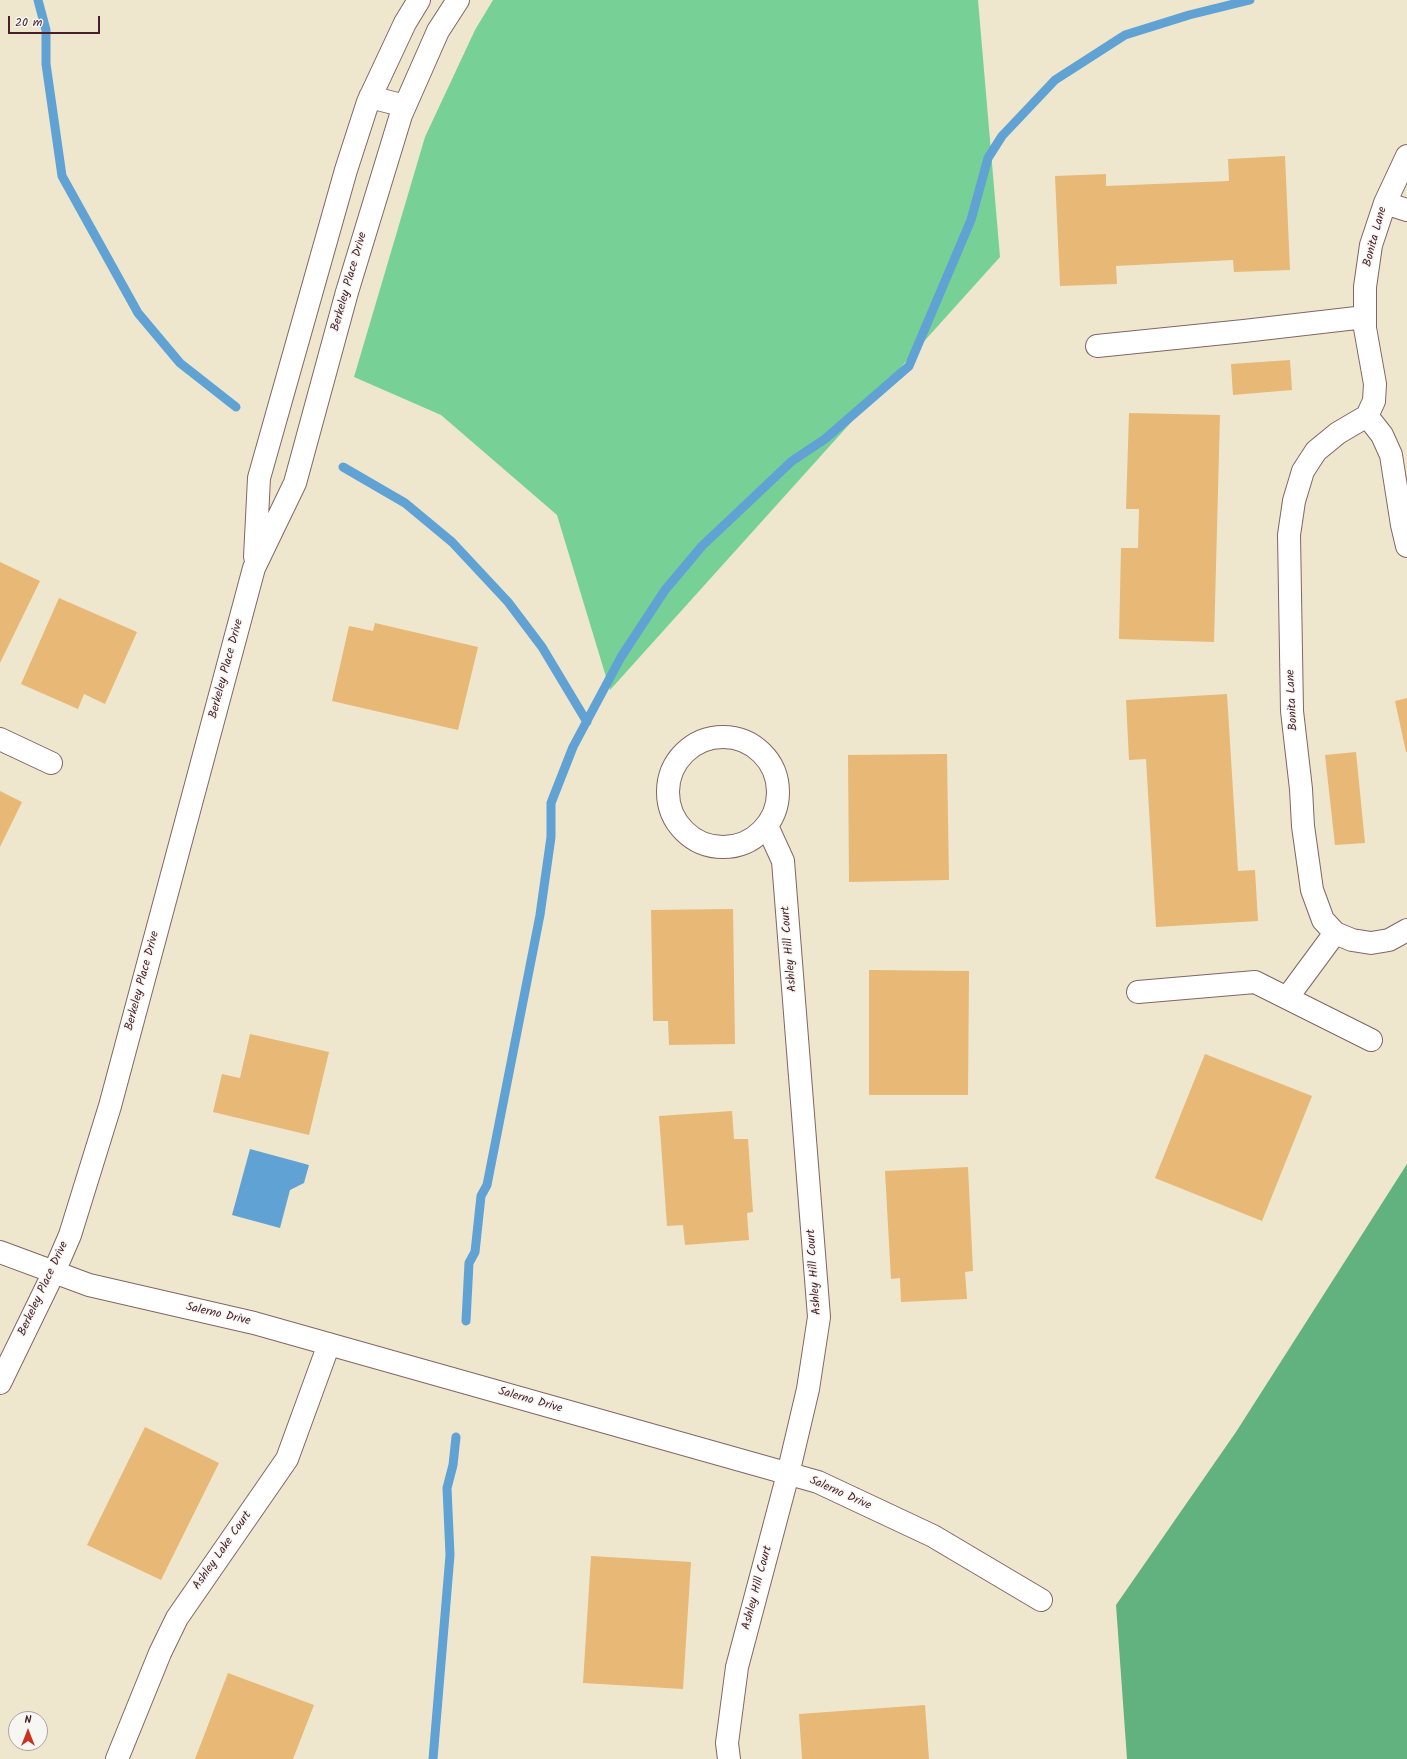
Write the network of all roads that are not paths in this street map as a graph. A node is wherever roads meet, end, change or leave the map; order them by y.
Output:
1 (419, 0) edge
2 (458, 0) edge
3 (370, 97) junction
4 (405, 106) junction
5 (1407, 156) edge
6 (1385, 203) junction
7 (1407, 210) edge
8 (1365, 317) junction
9 (1097, 346) dead end
10 (1367, 416) junction
11 (1407, 546) edge
12 (254, 568) junction
13 (0, 739) edge
14 (51, 763) dead end
15 (767, 826) junction
16 (1407, 930) edge
17 (1336, 933) junction
18 (1138, 992) dead end
19 (1287, 998) junction
20 (1371, 1040) dead end
21 (0, 1252) edge
22 (54, 1272) junction
23 (329, 1344) junction
24 (0, 1383) edge
25 (788, 1474) junction
26 (1041, 1600) dead end
27 (117, 1759) edge
28 (729, 1759) edge

1 - 3 street, Berkeley Place Drive
2 - 4 street, Berkeley Place Drive
3 - 4 street
3 - 12 street, Berkeley Place Drive
4 - 12 street, Berkeley Place Drive
5 - 6 street, Bonita Lane
6 - 7 street
6 - 8 street, Bonita Lane
8 - 9 street
8 - 10 street, Bonita Lane
10 - 11 street
10 - 17 street, Bonita Lane
12 - 22 street, Berkeley Place Drive
13 - 14 street
15 - 15 street
15 - 25 street, Ashley Hill Court
16 - 17 street, Bonita Lane
17 - 19 street
18 - 19 street
19 - 20 street
21 - 22 street, Salerno Drive
22 - 23 street, Salerno Drive
22 - 24 street, Berkeley Place Drive
23 - 25 street, Salerno Drive
23 - 27 street, Ashley Lake Court
25 - 26 street, Salerno Drive
25 - 28 street, Ashley Hill Court

